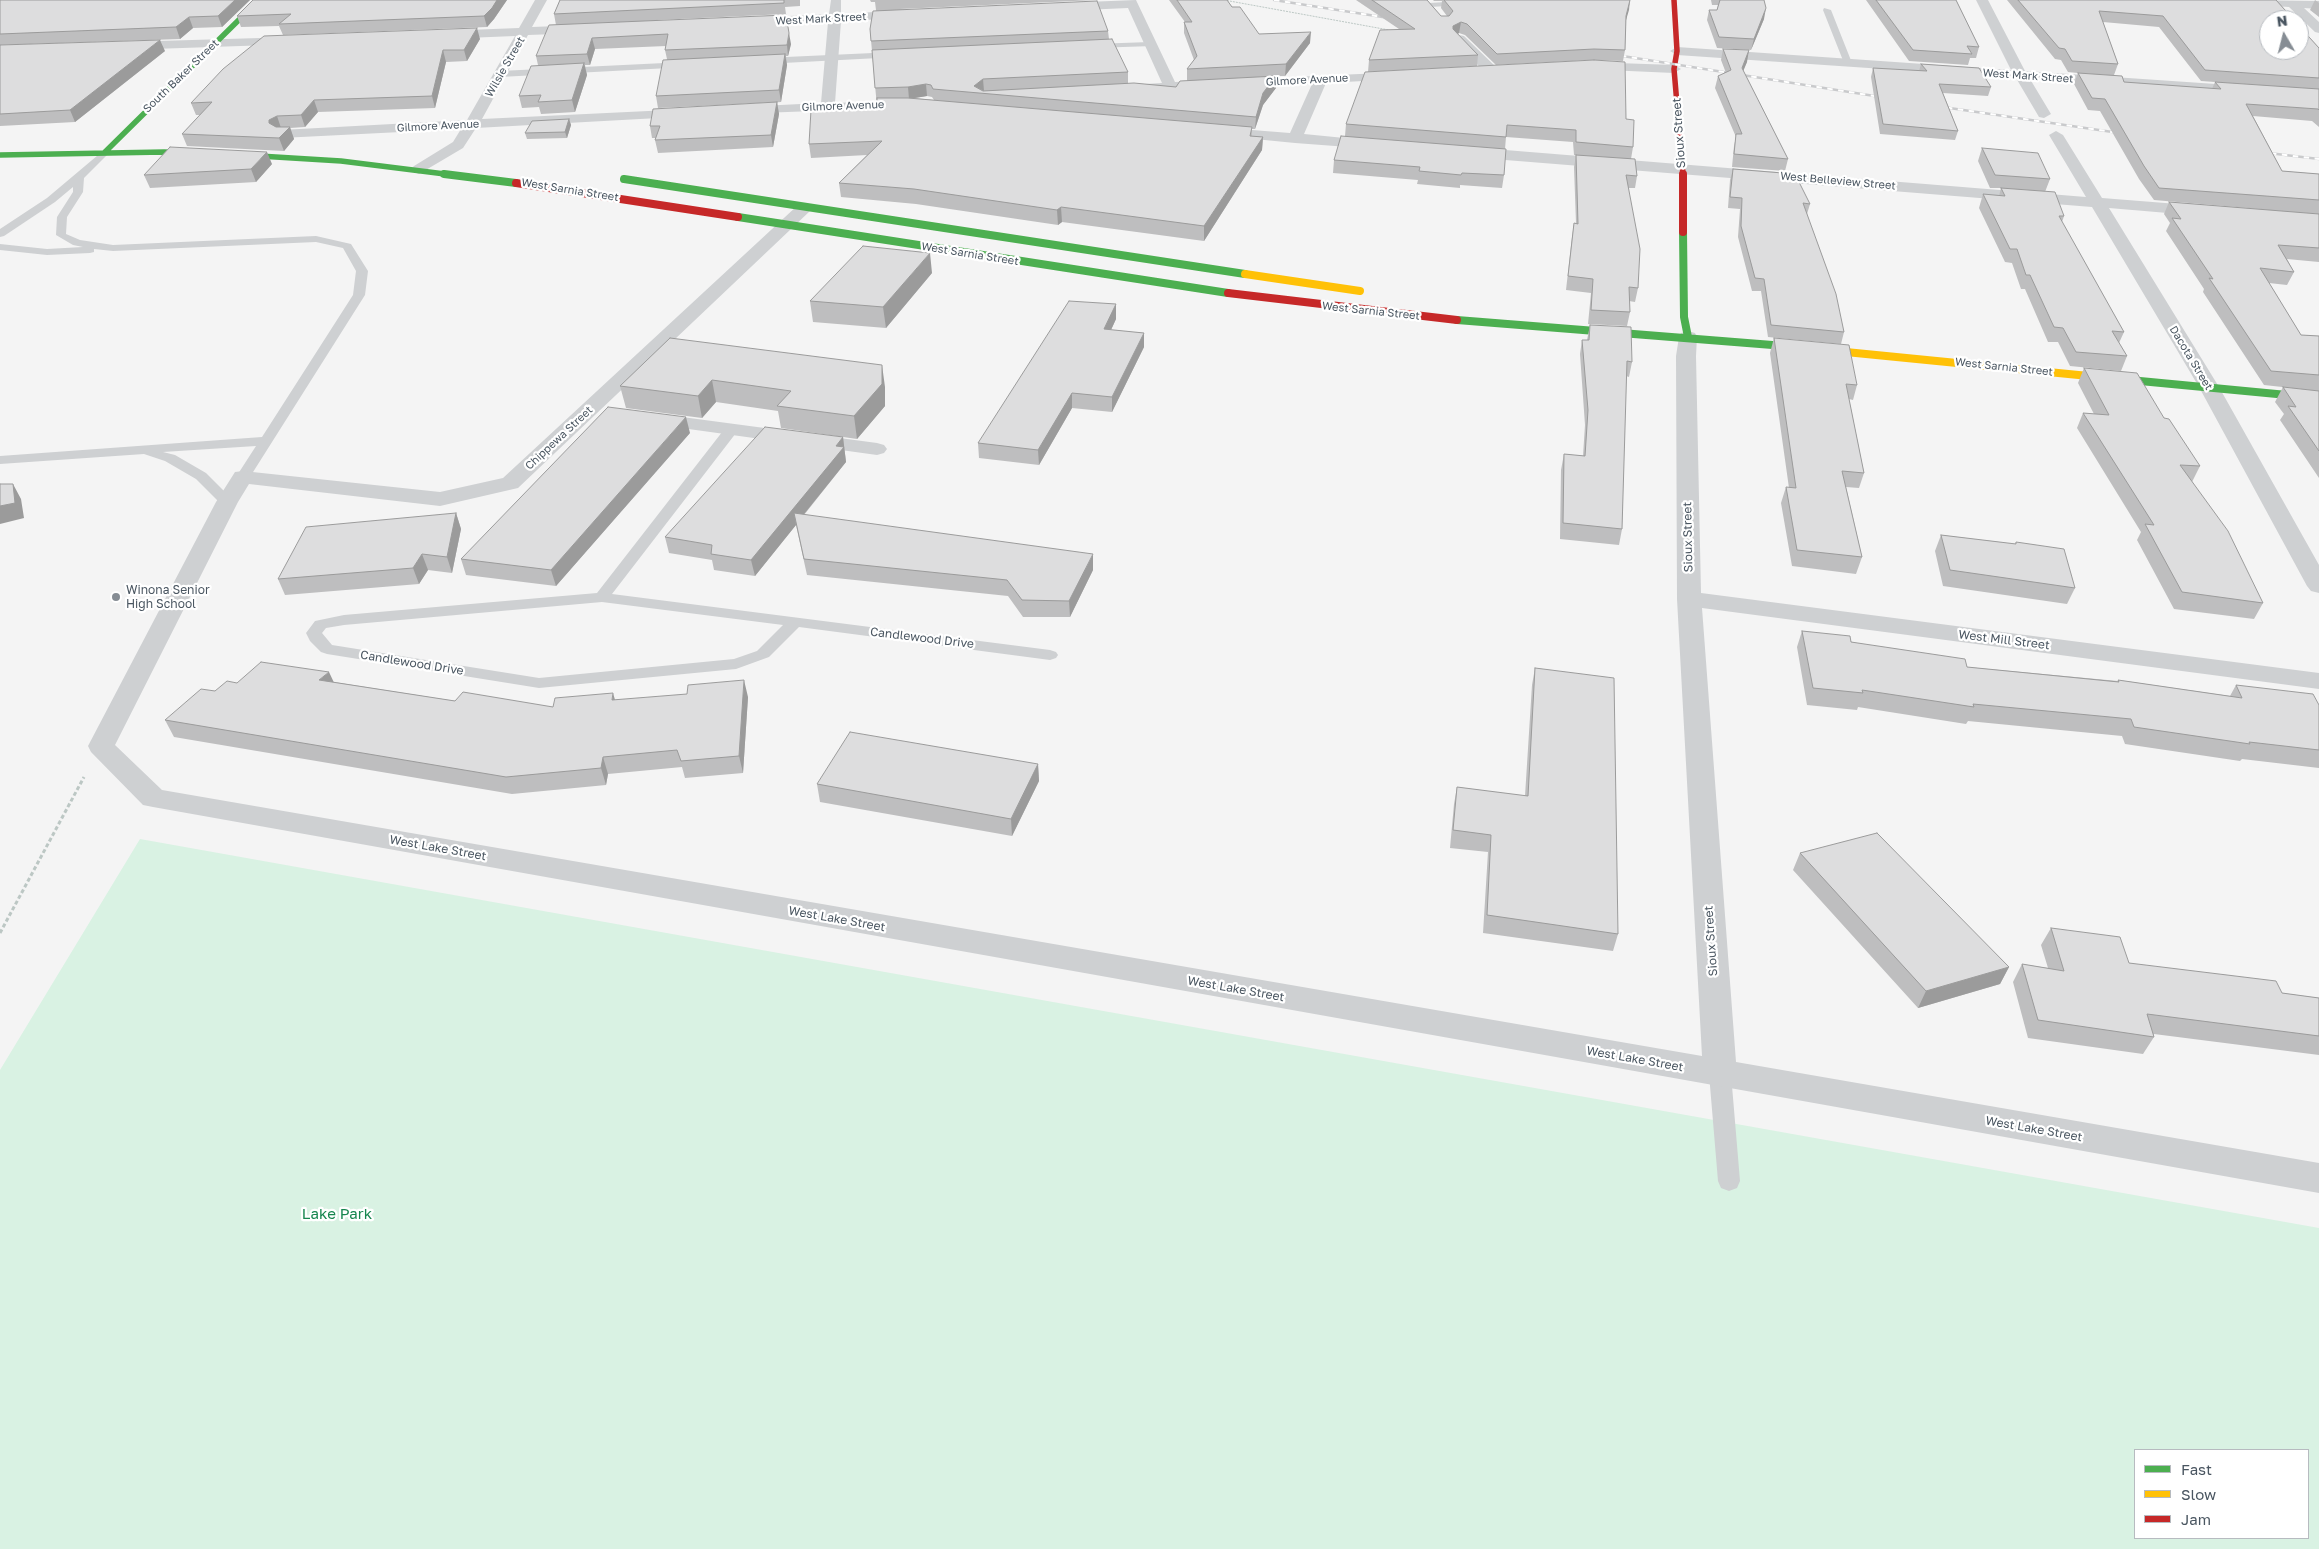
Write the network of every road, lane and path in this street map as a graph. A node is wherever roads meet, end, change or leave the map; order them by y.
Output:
1 (259, 0) edge
2 (541, 0) edge
3 (836, 0) edge
4 (1224, 0) edge
5 (1674, 0) edge
6 (1982, 0) edge
7 (2242, 0) edge
8 (1131, 2) edge
9 (2290, 2) edge
10 (1427, 3) edge
11 (1471, 3) edge
12 (2319, 5) edge
13 (1048, 8) edge
14 (1827, 10) dead end
15 (919, 14) edge
16 (1439, 16) edge
17 (835, 18) junction
18 (739, 22) edge
19 (600, 29) edge
20 (2319, 29) edge
21 (1390, 30) edge
22 (524, 32) junction
23 (429, 36) edge
24 (1459, 39) edge
25 (309, 40) edge
26 (214, 43) junction
27 (1150, 44) junction
28 (116, 47) edge
29 (1082, 47) edge
30 (1677, 51) junction
31 (904, 55) edge
32 (832, 58) junction
33 (753, 62) edge
34 (1848, 63) junction
35 (694, 65) edge
36 (1574, 67) edge
37 (1674, 69) junction
38 (1472, 71) edge
39 (500, 74) junction
40 (1415, 74) edge
41 (2021, 75) junction
42 (1321, 79) junction
43 (1170, 86) junction
44 (1120, 89) edge
45 (2319, 95) edge
46 (922, 105) edge
47 (828, 106) junction
48 (728, 111) edge
49 (708, 112) edge
50 (2044, 114) dead end
51 (472, 124) junction
52 (1197, 130) edge
53 (2056, 135) dead end
54 (1295, 138) junction
55 (278, 139) joint
56 (113, 142) junction
57 (249, 144) edge
58 (0, 145) edge
59 (295, 145) dead end
60 (1393, 146) edge
61 (1452, 151) edge
62 (104, 153) junction
63 (423, 153) dead end
64 (0, 155) edge
65 (443, 155) junction
66 (466, 157) dead end
67 (1682, 168) junction
68 (419, 169) junction
69 (79, 177) junction
70 (610, 177) dead end
71 (2095, 202) junction
72 (804, 208) junction
73 (2222, 212) edge
74 (786, 224) junction
75 (0, 234) edge
76 (0, 247) edge
77 (113, 248) junction
78 (1368, 292) dead end
79 (1587, 318) dead end
80 (1688, 336) junction
81 (2209, 387) junction
82 (2319, 398) edge
83 (636, 417) edge
84 (731, 430) junction
85 (266, 441) junction
86 (877, 449) dead end
87 (137, 450) junction
88 (0, 460) edge
89 (243, 477) junction
90 (227, 502) junction
91 (2319, 586) edge
92 (602, 597) junction
93 (1689, 599) junction
94 (795, 622) junction
95 (1050, 655) dead end
96 (2319, 680) edge
97 (100, 746) junction
98 (0, 932) edge
99 (1720, 1074) junction
100 (2319, 1178) edge
101 (1729, 1181) dead end

1 - 26 street, South Baker Street
2 - 22 street, Wilsie Street
3 - 17 street
4 - 21 path
5 - 30 street, Sioux Street
6 - 41 street
7 - 9 street
8 - 13 street
8 - 27 street
9 - 12 street
9 - 20 street
10 - 11 lane
10 - 16 street
14 - 34 lane
15 - 17 street, West Mark Street
17 - 18 street, West Mark Street
17 - 32 street
19 - 22 street
22 - 23 street
22 - 39 street, Wilsie Street
24 - 38 street
25 - 26 street
26 - 28 street
26 - 56 street, South Baker Street
27 - 29 lane
27 - 43 street
30 - 34 street, West Mark Street
30 - 37 street, Sioux Street
31 - 32 lane
32 - 33 lane
32 - 47 street
34 - 41 street, West Mark Street
35 - 39 lane
36 - 37 street
37 - 67 street, Sioux Street
39 - 51 street, Wilsie Street
40 - 42 street, Gilmore Avenue
41 - 45 street, West Mark Street
41 - 50 street
42 - 43 street, Gilmore Avenue
42 - 54 street
43 - 44 street, Gilmore Avenue
46 - 47 street, Gilmore Avenue
47 - 48 street, Gilmore Avenue
49 - 51 street, Gilmore Avenue
51 - 55 street, Gilmore Avenue
51 - 65 street, Wilsie Street
52 - 54 street
53 - 71 street, Dacota Street
54 - 60 street
55 - 59 street
56 - 57 street
56 - 58 street
56 - 62 street, South Baker Street
61 - 67 street, West Belleview Street
62 - 64 street
62 - 68 street, West Sarnia Street
62 - 69 lane
63 - 65 street
65 - 66 street
65 - 68 street, Wilsie Street
67 - 71 street, West Belleview Street
67 - 80 street, Sioux Street
68 - 74 street, West Sarnia Street
69 - 75 lane
69 - 77 lane
70 - 72 street, West Sarnia Street
71 - 73 street, West Belleview Street
71 - 81 street, Dacota Street
72 - 74 street, Chippewa Street
72 - 78 street, West Sarnia Street
74 - 80 street, West Sarnia Street
74 - 89 street, Chippewa Street
76 - 77 lane
77 - 85 lane
79 - 80 street, West Sarnia Street
80 - 81 street, West Sarnia Street
80 - 93 street, Sioux Street
81 - 82 street, West Sarnia Street
81 - 91 street, Dacota Street
83 - 84 street
84 - 86 street
84 - 92 lane
85 - 87 lane
85 - 89 lane
87 - 88 lane
87 - 90 lane
89 - 90 street
90 - 97 street
92 - 94 lane, Candlewood Drive
92 - 94 lane, Candlewood Drive
93 - 96 street, West Mill Street
93 - 99 street, Sioux Street
94 - 95 lane, Candlewood Drive
97 - 98 path
97 - 99 street, West Lake Street
99 - 100 street, West Lake Street
99 - 101 lane

